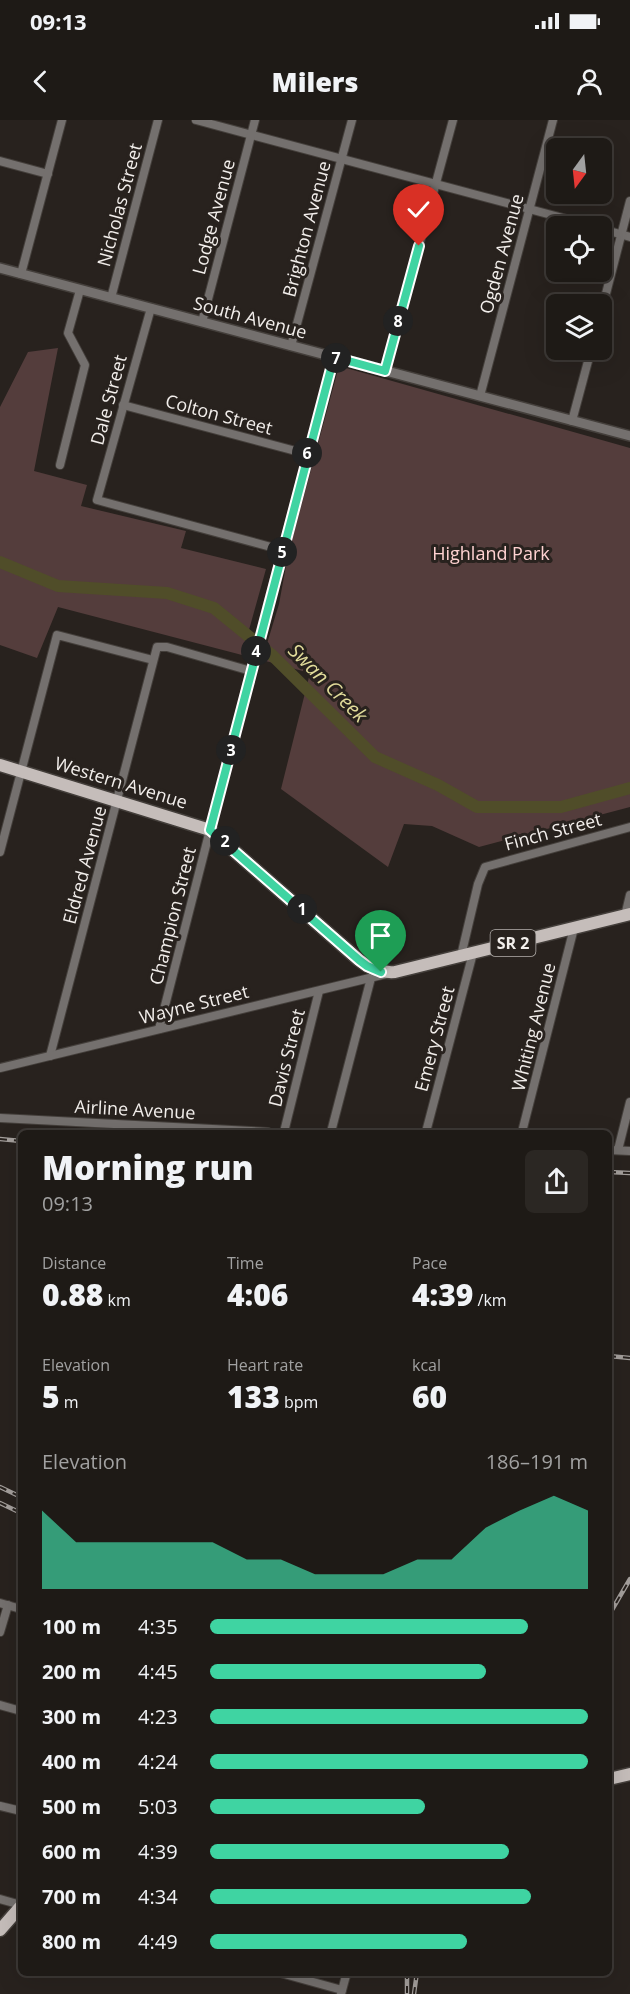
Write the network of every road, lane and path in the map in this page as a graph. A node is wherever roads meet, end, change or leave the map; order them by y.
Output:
1 (62, 120) edge
2 (158, 120) edge
3 (196, 120) edge
4 (255, 120) edge
5 (352, 120) edge
6 (453, 120) edge
7 (553, 120) edge
8 (251, 135) junction
9 (342, 159) junction
10 (0, 161) edge
11 (48, 174) junction
12 (435, 184) junction
13 (630, 201) edge
14 (529, 210) junction
15 (553, 216) edge
16 (612, 232) edge
17 (621, 234) junction
18 (630, 237) edge
19 (0, 268) edge
20 (21, 274) junction
21 (80, 290) junction
22 (606, 294) edge
23 (111, 298) junction
24 (151, 308) junction
25 (202, 322) junction
26 (291, 346) junction
27 (334, 357) junction
28 (588, 360) edge
29 (385, 371) junction
30 (480, 396) junction
31 (123, 405) junction
32 (572, 421) junction
33 (630, 436) edge
34 (307, 454) junction
35 (60, 465) dead end
36 (282, 550) junction
37 (153, 660) junction
38 (251, 671) junction
39 (0, 765) edge
40 (21, 772) junction
41 (117, 801) junction
42 (630, 827) edge
43 (210, 830) junction
44 (0, 852) edge
45 (485, 867) joint
46 (630, 895) edge
47 (627, 915) edge
48 (574, 928) junction
49 (467, 954) junction
50 (395, 972) junction
51 (371, 978) junction
52 (319, 991) junction
53 (159, 1029) junction
54 (50, 1056) junction
55 (0, 1068) edge
56 (630, 1102) edge
57 (0, 1118) edge
58 (230, 1130) edge
59 (284, 1130) edge
60 (332, 1130) edge
61 (426, 1130) edge
62 (523, 1130) edge
63 (613, 1150) edge
64 (630, 1151) edge
65 (4, 1604) edge
66 (0, 1632) edge
67 (0, 1705) edge
68 (18, 1710) edge
69 (630, 1774) edge
70 (612, 1778) edge
71 (0, 1806) edge
72 (18, 1810) edge
73 (0, 1899) edge
74 (18, 1905) edge
75 (18, 1909) edge
76 (0, 1930) edge
77 (290, 1976) edge
78 (345, 1976) edge
79 (341, 1992) edge

1 - 11 street
2 - 23 street, Nicholas Street
3 - 8 street
4 - 8 street, Lodge Avenue
5 - 9 street, Brighton Avenue
6 - 12 street
7 - 14 street, Ogden Avenue
8 - 9 street
8 - 25 street, Lodge Avenue
9 - 12 street
9 - 26 street, Brighton Avenue
10 - 11 street
11 - 20 street
12 - 14 street
12 - 29 street
13 - 17 street
14 - 15 street
14 - 30 street, Ogden Avenue
16 - 17 street
17 - 18 street
17 - 22 street
19 - 20 street, South Avenue
20 - 21 street, South Avenue
21 - 23 street, South Avenue
21 - 35 street
23 - 24 street, South Avenue
24 - 25 street, South Avenue
24 - 31 street, Dale Street
25 - 26 street, South Avenue
26 - 27 street, South Avenue
27 - 29 street, South Avenue
27 - 34 street, Champion Street
28 - 32 street
29 - 30 street, South Avenue
30 - 32 street, South Avenue
31 - 34 street, Colton Street
31 - 36 street, Dale Street
32 - 33 street, South Avenue
34 - 36 street, Champion Street
36 - 38 street, Champion Street
37 - 38 street, Eldred Avenue
37 - 40 street
37 - 41 street, Eldred Avenue
38 - 43 street, Champion Street
39 - 40 main road, Western Avenue / SR 2
40 - 41 main road, Western Avenue / SR 2
40 - 44 street
41 - 43 main road, Western Avenue / SR 2
41 - 54 street, Eldred Avenue
42 - 45 street, Finch Street
43 - 50 main road, Western Avenue / SR 2
43 - 53 street, Champion Street
45 - 49 street, Emery Street
46 - 47 street
47 - 48 main road, SR 2
48 - 49 main road, SR 2
48 - 62 street, Whiting Avenue
49 - 50 main road, SR 2
49 - 61 street, Emery Street
50 - 51 street, Wayne Street
51 - 52 street, Wayne Street
51 - 60 street
52 - 53 street, Wayne Street
52 - 59 street, Davis Street
53 - 54 street, Wayne Street
54 - 55 street, Wayne Street
56 - 63 street
57 - 58 street, Airline Avenue
63 - 64 street
65 - 66 street
67 - 68 street
69 - 70 main road
71 - 72 street
73 - 74 street
75 - 76 main road
77 - 79 street
78 - 79 street

